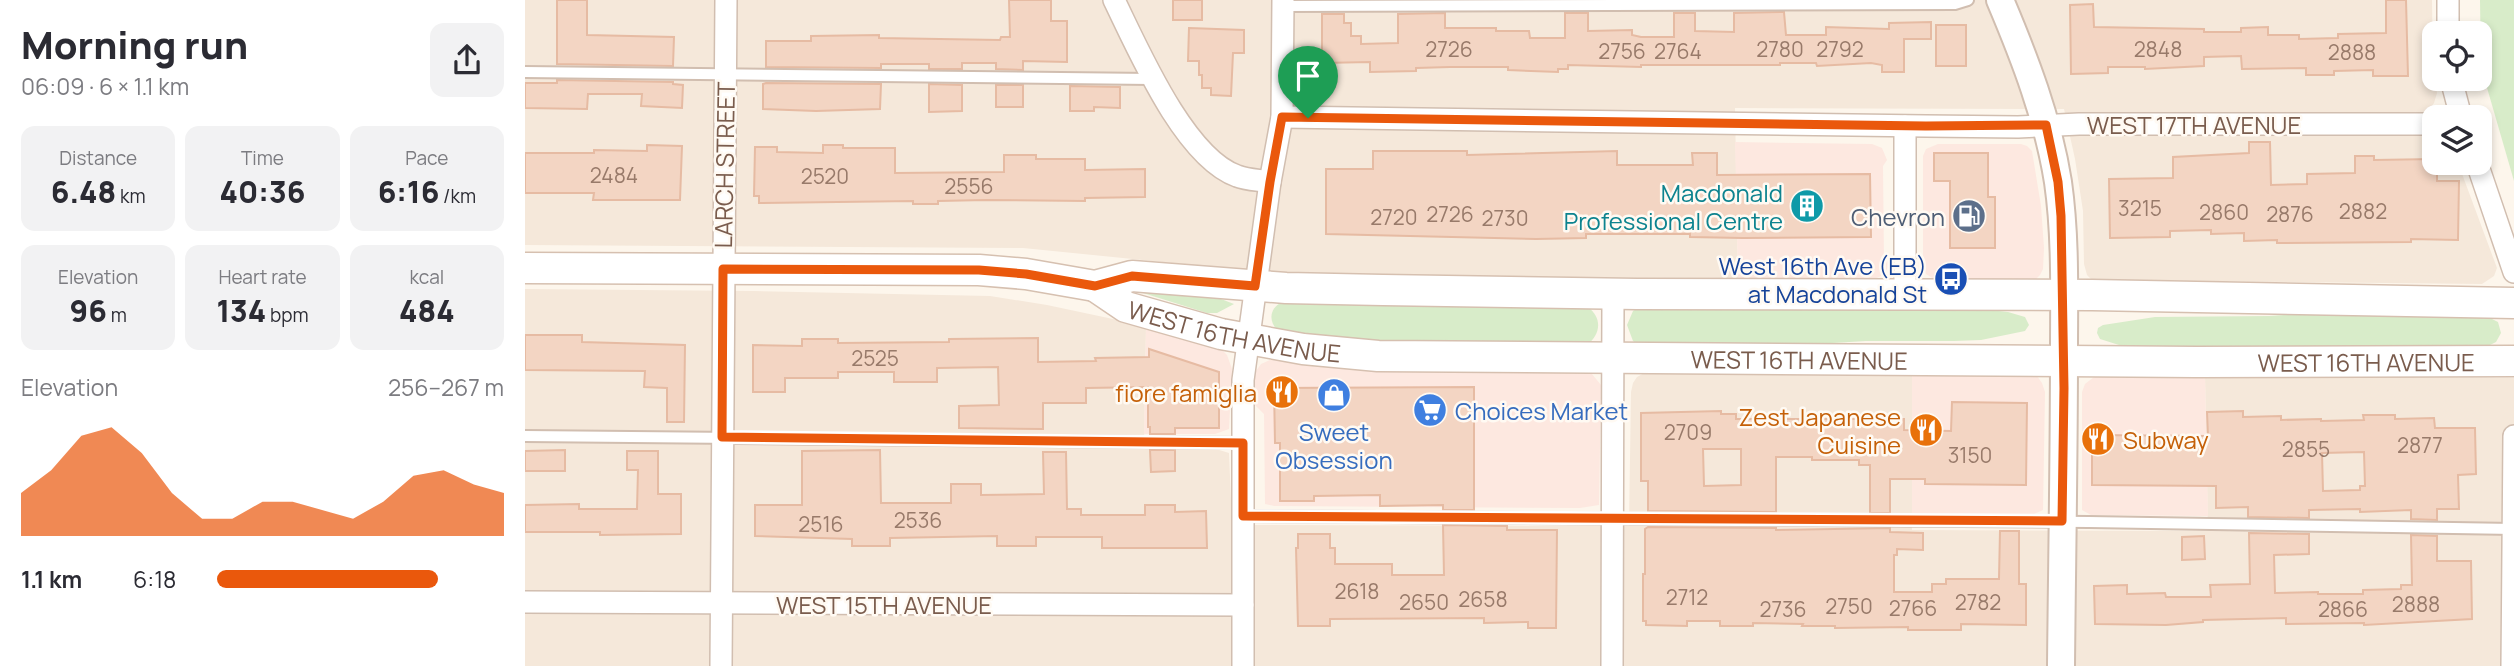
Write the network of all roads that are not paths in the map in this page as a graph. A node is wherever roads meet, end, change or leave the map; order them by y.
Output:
1 (726, 0) edge
2 (1114, 0) edge
3 (1969, 0) edge
4 (2000, 0) edge
5 (2448, 0) edge
6 (1283, 3) edge
7 (2448, 21) edge
8 (525, 72) edge
9 (725, 74) junction
10 (1153, 79) junction
11 (1282, 117) junction
12 (2422, 124) edge
13 (2046, 125) junction
14 (1905, 126) junction
15 (2480, 175) edge
16 (1270, 182) junction
17 (525, 268) edge
18 (723, 269) junction
19 (2514, 272) edge
20 (1095, 286) junction
21 (1255, 286) junction
22 (1613, 293) junction
23 (1905, 295) junction
24 (2064, 295) junction
25 (2514, 303) edge
26 (1249, 339) junction
27 (1613, 359) junction
28 (2064, 360) junction
29 (2514, 361) edge
30 (525, 436) edge
31 (2514, 436) edge
32 (722, 437) junction
33 (1243, 443) junction
34 (1243, 516) junction
35 (1613, 518) junction
36 (2062, 521) junction
37 (2514, 529) edge
38 (525, 601) edge
39 (721, 603) junction
40 (1243, 605) junction
41 (721, 666) edge
42 (1243, 666) edge
43 (1612, 666) edge
44 (2061, 666) edge
45 (2512, 666) edge

1 - 9 street, LARCH STREET
2 - 10 street
3 - 6 lane
4 - 13 street
5 - 7 street
6 - 11 street
8 - 9 lane
9 - 10 lane
9 - 18 street, LARCH STREET
10 - 16 street
11 - 14 street, WEST 17TH AVENUE
11 - 16 street
12 - 13 street, WEST 17TH AVENUE
13 - 14 street, WEST 17TH AVENUE
13 - 24 street
14 - 23 street
15 - 19 street
16 - 21 street
17 - 18 main road, WEST 16TH AVENUE
18 - 20 main road, WEST 16TH AVENUE
18 - 32 street, LARCH STREET
20 - 21 main road, WEST 16TH AVENUE
20 - 26 main road, WEST 16TH AVENUE
21 - 22 main road, WEST 16TH AVENUE
21 - 26 street
22 - 23 main road, WEST 16TH AVENUE
22 - 27 street
23 - 24 main road, WEST 16TH AVENUE
24 - 25 main road, WEST 16TH AVENUE
24 - 28 street
26 - 27 main road, WEST 16TH AVENUE
26 - 33 street
27 - 28 main road, WEST 16TH AVENUE
27 - 35 street
28 - 29 main road, WEST 16TH AVENUE
28 - 36 street
30 - 32 lane
31 - 37 street
32 - 33 lane
32 - 39 street, LARCH STREET
33 - 34 street
34 - 35 lane
34 - 40 street
35 - 36 lane
35 - 43 street
36 - 37 lane
36 - 44 street
37 - 45 street
38 - 39 street, WEST 15TH AVENUE
39 - 40 street, WEST 15TH AVENUE
39 - 41 street, LARCH STREET
40 - 42 street

